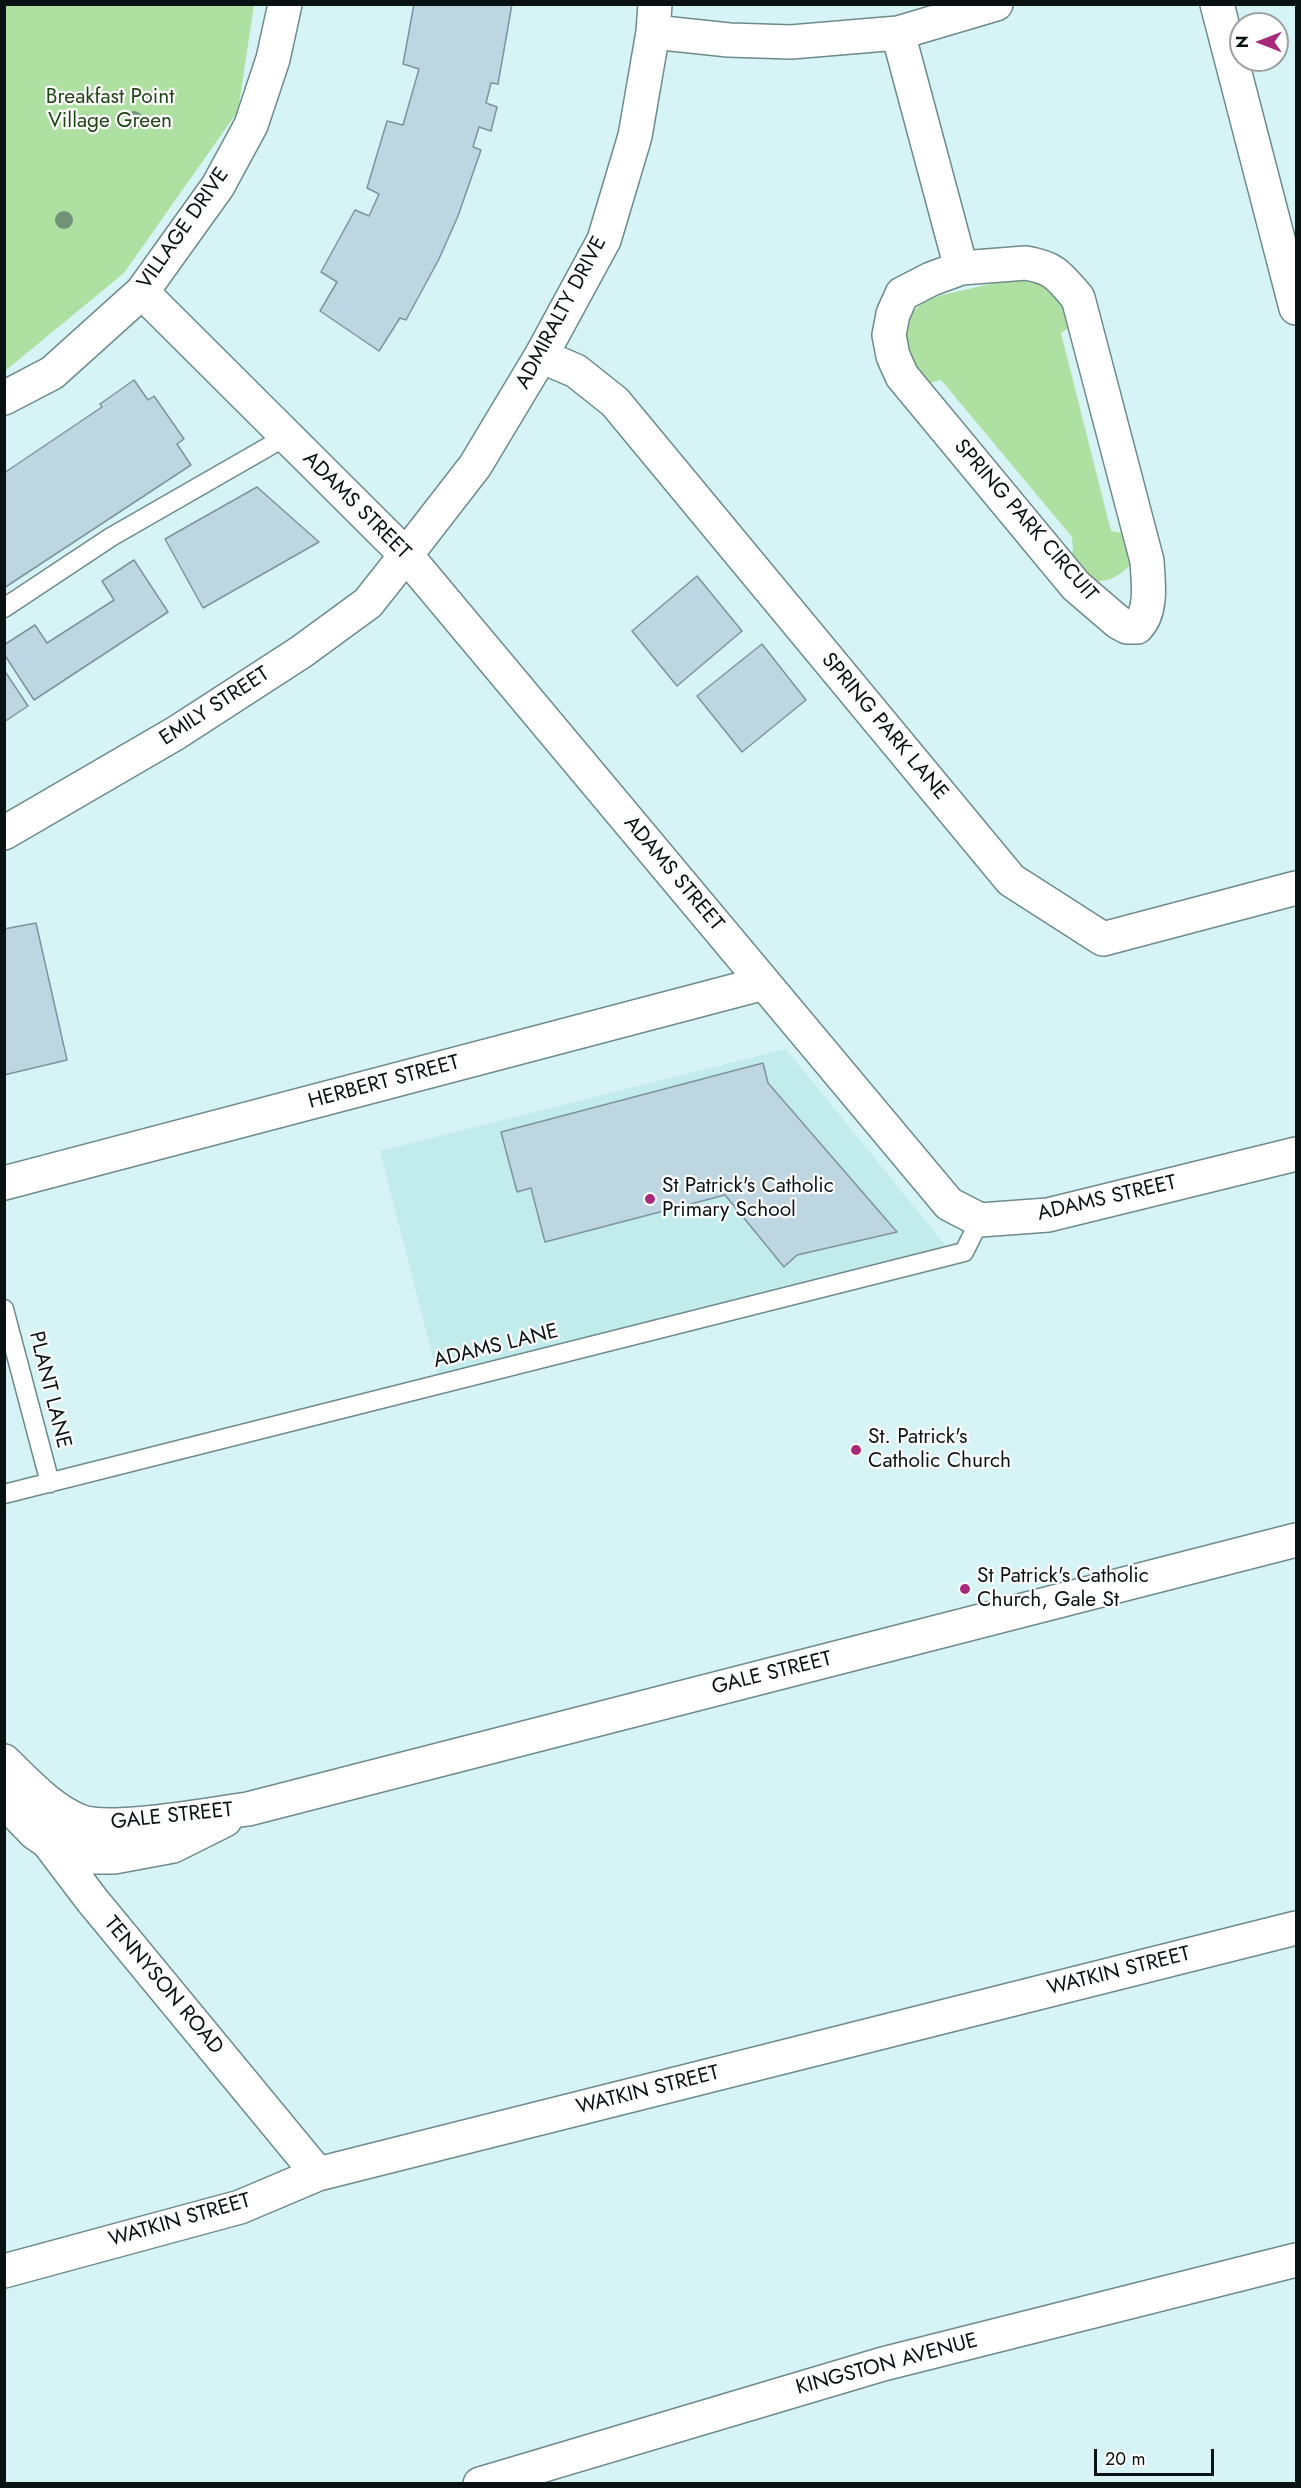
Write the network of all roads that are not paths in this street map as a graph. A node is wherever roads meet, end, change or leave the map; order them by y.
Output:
1 (285, 4) edge
2 (996, 4) edge
3 (1217, 4) edge
4 (654, 18) edge
5 (898, 33) junction
6 (961, 268) junction
7 (142, 292) junction
8 (1296, 308) edge
9 (542, 356) junction
10 (4, 398) edge
11 (286, 436) junction
12 (406, 555) junction
13 (4, 608) edge
14 (4, 833) edge
15 (1296, 888) edge
16 (764, 983) junction
17 (1296, 1154) edge
18 (4, 1183) edge
19 (980, 1220) junction
20 (4, 1308) edge
21 (50, 1483) junction
22 (4, 1494) edge
23 (1296, 1540) edge
24 (4, 1761) edge
25 (4, 1801) edge
26 (248, 1809) junction
27 (48, 1842) junction
28 (1294, 1936) edge
29 (318, 2174) junction
30 (1296, 2260) edge
31 (4, 2271) edge
32 (480, 2484) edge

1 - 7 street, VILLAGE DRIVE
2 - 5 street
3 - 8 street
4 - 5 street
4 - 9 street, ADMIRALTY DRIVE
5 - 6 street
6 - 6 street, SPRING PARK CIRCUIT
7 - 10 street, VILLAGE DRIVE
7 - 11 street, ADAMS STREET
9 - 12 street, ADMIRALTY DRIVE
9 - 15 street, SPRING PARK LANE
11 - 12 street, ADAMS STREET
11 - 13 lane
12 - 14 street, EMILY STREET
12 - 16 street, ADAMS STREET
16 - 18 street, HERBERT STREET
16 - 19 street, ADAMS STREET
17 - 19 street, ADAMS STREET
19 - 21 lane, ADAMS LANE
20 - 21 lane, PLANT LANE
21 - 22 lane, ADAMS LANE
23 - 26 street, GALE STREET
24 - 26 street, GALE STREET
25 - 27 street, TENNYSON ROAD
26 - 27 street, GALE STREET
27 - 29 street, TENNYSON ROAD
28 - 29 street, WATKIN STREET
29 - 31 street, WATKIN STREET
30 - 32 street, KINGSTON AVENUE

